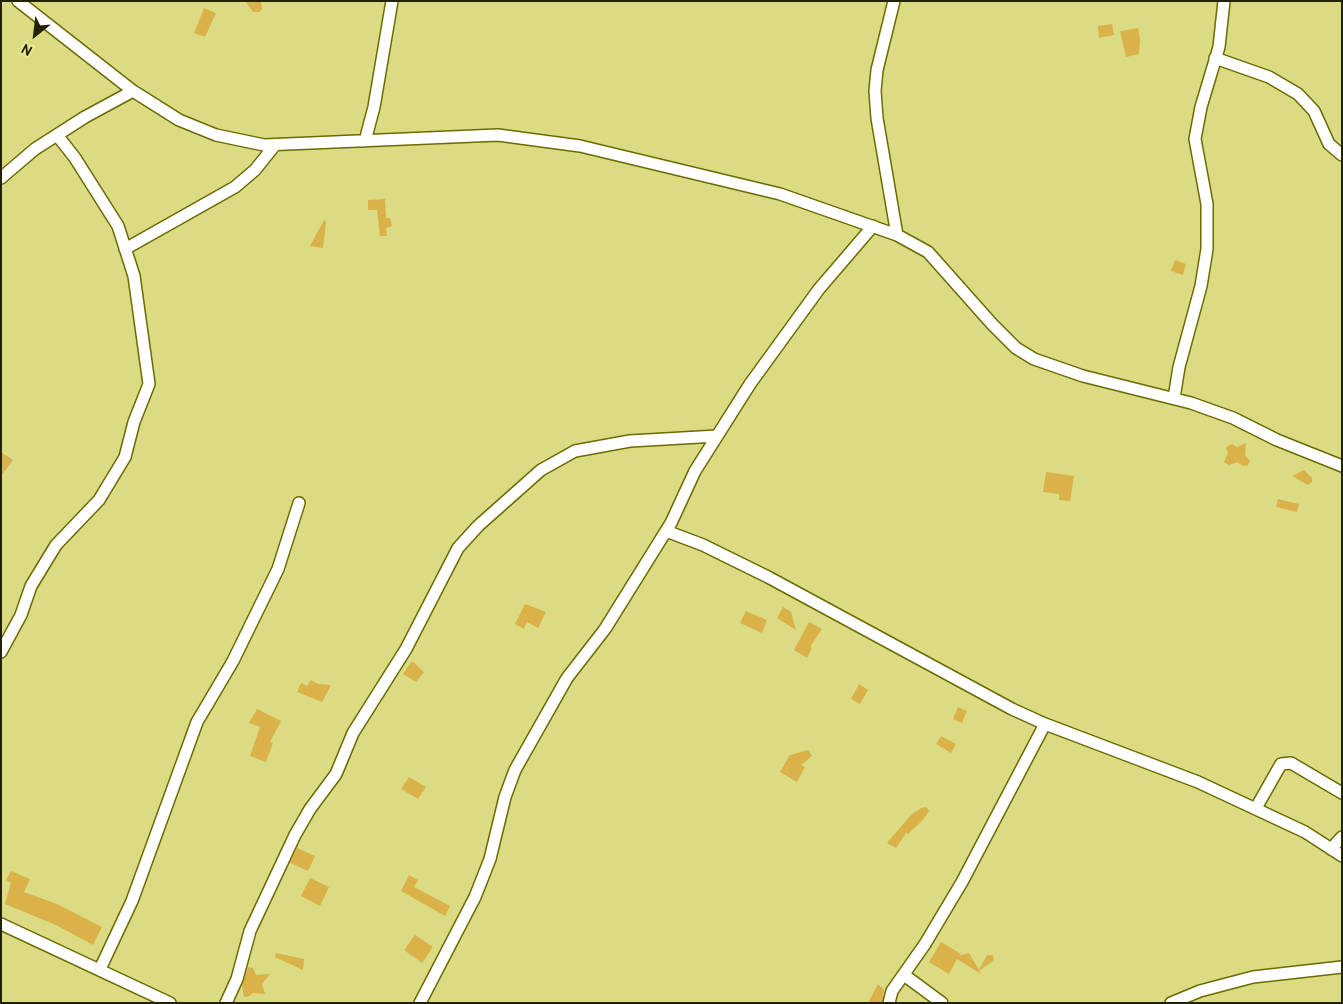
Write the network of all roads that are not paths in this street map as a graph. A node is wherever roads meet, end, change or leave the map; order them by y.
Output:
1 (18, 1) edge
2 (392, 1) edge
3 (894, 1) edge
4 (1224, 1) edge
5 (1216, 58) junction
6 (133, 91) junction
7 (57, 135) junction
8 (366, 141) junction
9 (275, 145) junction
10 (1342, 155) edge
11 (1, 178) edge
12 (873, 226) junction
13 (897, 235) junction
14 (125, 249) junction
15 (1174, 398) junction
16 (717, 436) junction
17 (1342, 466) edge
18 (299, 503) dead end
19 (666, 531) junction
20 (1, 652) edge
21 (1045, 724) junction
22 (1342, 793) edge
23 (1256, 808) junction
24 (1342, 837) edge
25 (1331, 849) junction
26 (1342, 856) edge
27 (1, 924) edge
28 (1342, 967) edge
29 (100, 970) junction
30 (904, 975) junction
31 (170, 1003) edge
32 (226, 1003) edge
33 (420, 1003) edge
34 (889, 1003) edge
35 (942, 1003) edge
36 (1171, 1003) edge

1 - 6 street
2 - 8 street
3 - 13 street
4 - 5 street
5 - 10 street
5 - 15 street
6 - 7 street
6 - 9 street
7 - 11 street
7 - 14 street
8 - 9 street
8 - 12 street
9 - 14 street
12 - 13 street
12 - 16 street
13 - 15 street
14 - 20 street
15 - 17 street
16 - 19 street
16 - 32 street
18 - 29 street
19 - 21 street
19 - 33 street
21 - 23 street
21 - 30 street
22 - 23 street
23 - 25 street
24 - 25 street
25 - 26 street
27 - 29 street
28 - 36 street
29 - 31 street
30 - 34 street
30 - 35 street

